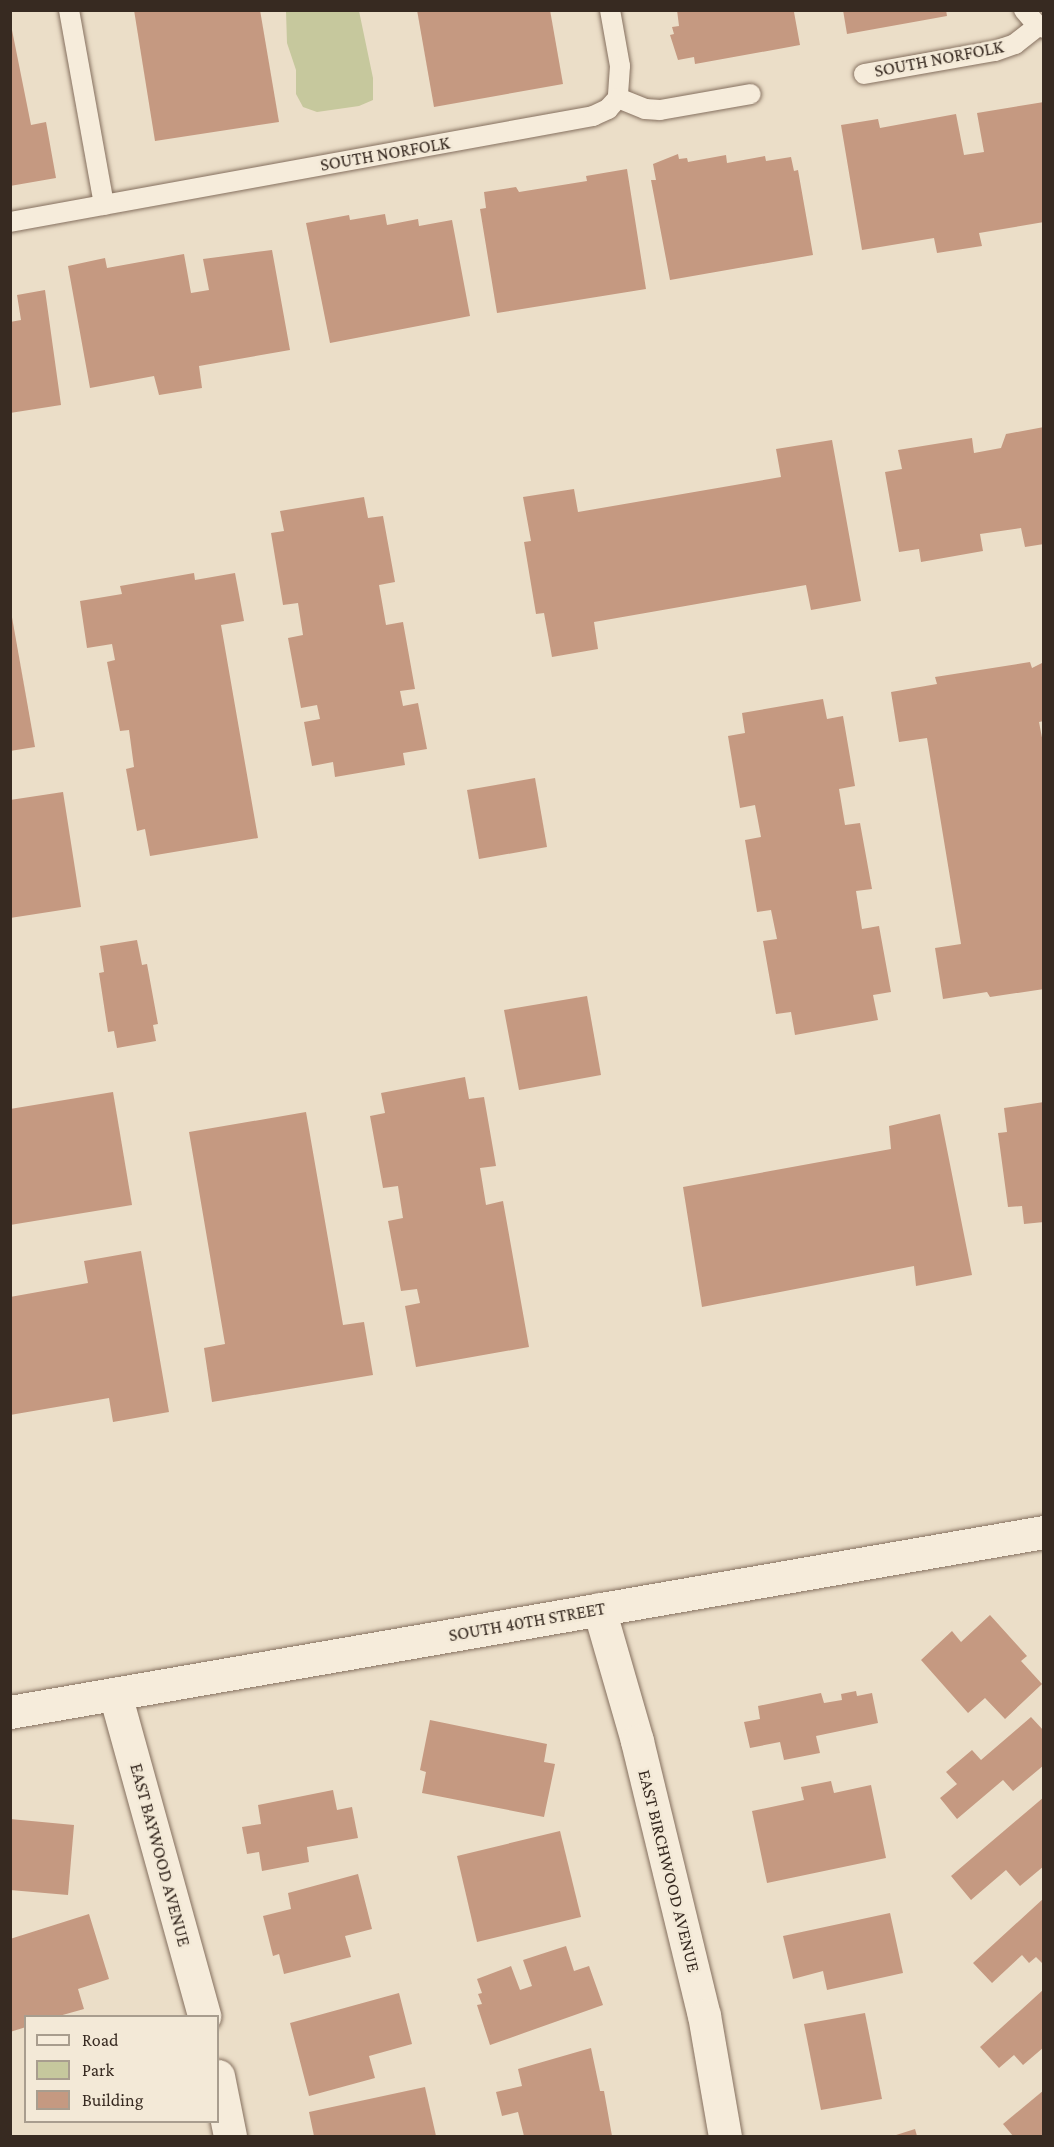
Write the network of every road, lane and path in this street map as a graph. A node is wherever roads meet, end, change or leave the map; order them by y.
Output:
1 (69, 10) edge
2 (610, 10) edge
3 (1024, 10) edge
4 (1041, 27) edge
5 (864, 74) dead end
6 (751, 94) dead end
7 (618, 98) junction
8 (104, 205) junction
9 (10, 222) edge
10 (1044, 1532) edge
11 (599, 1609) junction
12 (115, 1694) junction
13 (10, 1712) edge
14 (204, 2015) edge
15 (219, 2081) edge
16 (230, 2136) edge
17 (725, 2136) edge

1 - 8 lane
2 - 7 lane
3 - 4 lane
4 - 5 lane, SOUTH NORFOLK
6 - 7 lane
7 - 8 lane, SOUTH NORFOLK
8 - 9 lane, SOUTH NORFOLK
10 - 11 street, SOUTH 40TH STREET
11 - 12 street, SOUTH 40TH STREET
11 - 17 street, EAST BIRCHWOOD AVENUE
12 - 13 street, SOUTH 40TH STREET
12 - 14 street, EAST BAYWOOD AVENUE
15 - 16 street

